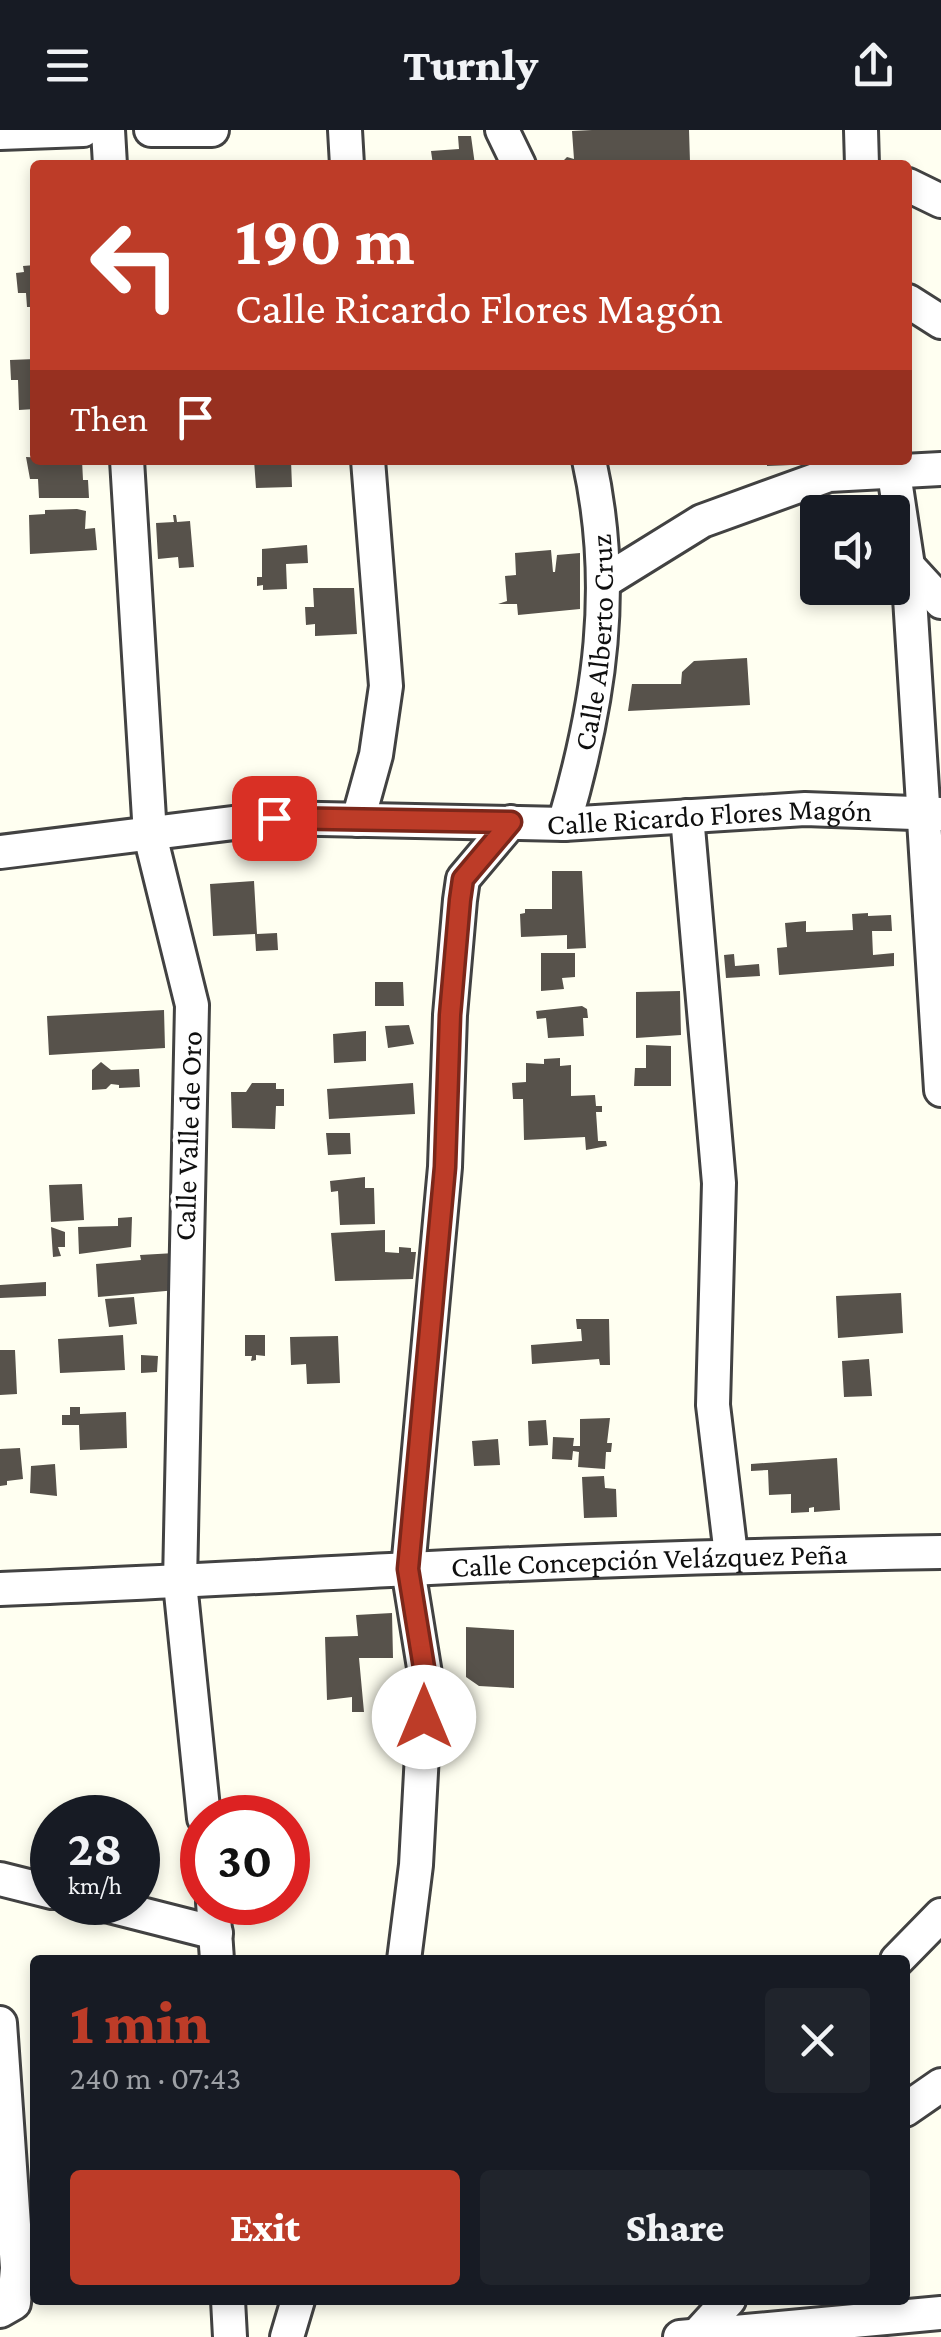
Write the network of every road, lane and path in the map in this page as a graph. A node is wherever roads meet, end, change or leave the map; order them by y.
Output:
1 (83, 130) edge
2 (108, 130) edge
3 (151, 130) edge
4 (212, 130) edge
5 (345, 130) edge
6 (502, 130) edge
7 (861, 130) edge
8 (0, 133) edge
9 (110, 160) edge
10 (348, 160) edge
11 (517, 160) edge
12 (863, 160) edge
13 (912, 187) edge
14 (941, 201) edge
15 (912, 304) edge
16 (941, 322) edge
17 (128, 465) edge
18 (368, 465) edge
19 (590, 465) edge
20 (893, 465) edge
21 (941, 469) edge
22 (897, 495) edge
23 (910, 568) edge
24 (605, 581) junction
25 (910, 587) edge
26 (941, 602) edge
27 (932, 814) edge
28 (686, 816) junction
29 (358, 820) junction
30 (511, 822) junction
31 (564, 824) junction
32 (150, 835) junction
33 (0, 852) edge
34 (940, 1073) edge
35 (941, 1552) edge
36 (730, 1555) junction
37 (408, 1569) junction
38 (180, 1583) junction
39 (0, 1589) edge
40 (202, 1795) edge
41 (0, 1879) edge
42 (30, 1886) edge
43 (941, 1915) edge
44 (160, 1918) edge
45 (216, 1932) edge
46 (405, 1955) edge
47 (902, 1955) edge
48 (0, 2024) edge
49 (941, 2085) edge
50 (910, 2107) edge
51 (228, 2305) edge
52 (297, 2305) edge
53 (723, 2305) edge
54 (0, 2310) edge
55 (941, 2313) edge
56 (688, 2336) edge
57 (230, 2337) edge
58 (287, 2337) edge

1 - 8 street
2 - 9 street
3 - 4 street
5 - 10 street
6 - 11 street
7 - 12 street
13 - 14 street
15 - 16 street
17 - 32 street, Calle Valle de Oro
18 - 29 street
19 - 24 street, Calle Alberto Cruz
20 - 21 street
20 - 22 street
20 - 24 street
23 - 26 street
24 - 31 street, Calle Alberto Cruz
25 - 27 street
27 - 28 street, Calle Ricardo Flores Magón
27 - 34 street
28 - 31 street, Calle Ricardo Flores Magón
28 - 36 street
29 - 30 street, Calle Ricardo Flores Magón
29 - 32 street, Calle Ricardo Flores Magón
30 - 31 street, Calle Ricardo Flores Magón
30 - 37 street
32 - 33 street, Calle Ricardo Flores Magón
32 - 38 street, Calle Valle de Oro
35 - 36 street, Calle Concepción Velázquez Peña
36 - 37 street, Calle Concepción Velázquez Peña
37 - 38 street, Calle Concepción Velázquez Peña
37 - 46 street
38 - 39 street, Calle Concepción Velázquez Peña
38 - 40 street, Calle Valle de Oro
41 - 42 street
43 - 47 street
44 - 45 street
48 - 54 street
49 - 50 street
51 - 57 street
52 - 58 street
53 - 56 street
55 - 56 street

